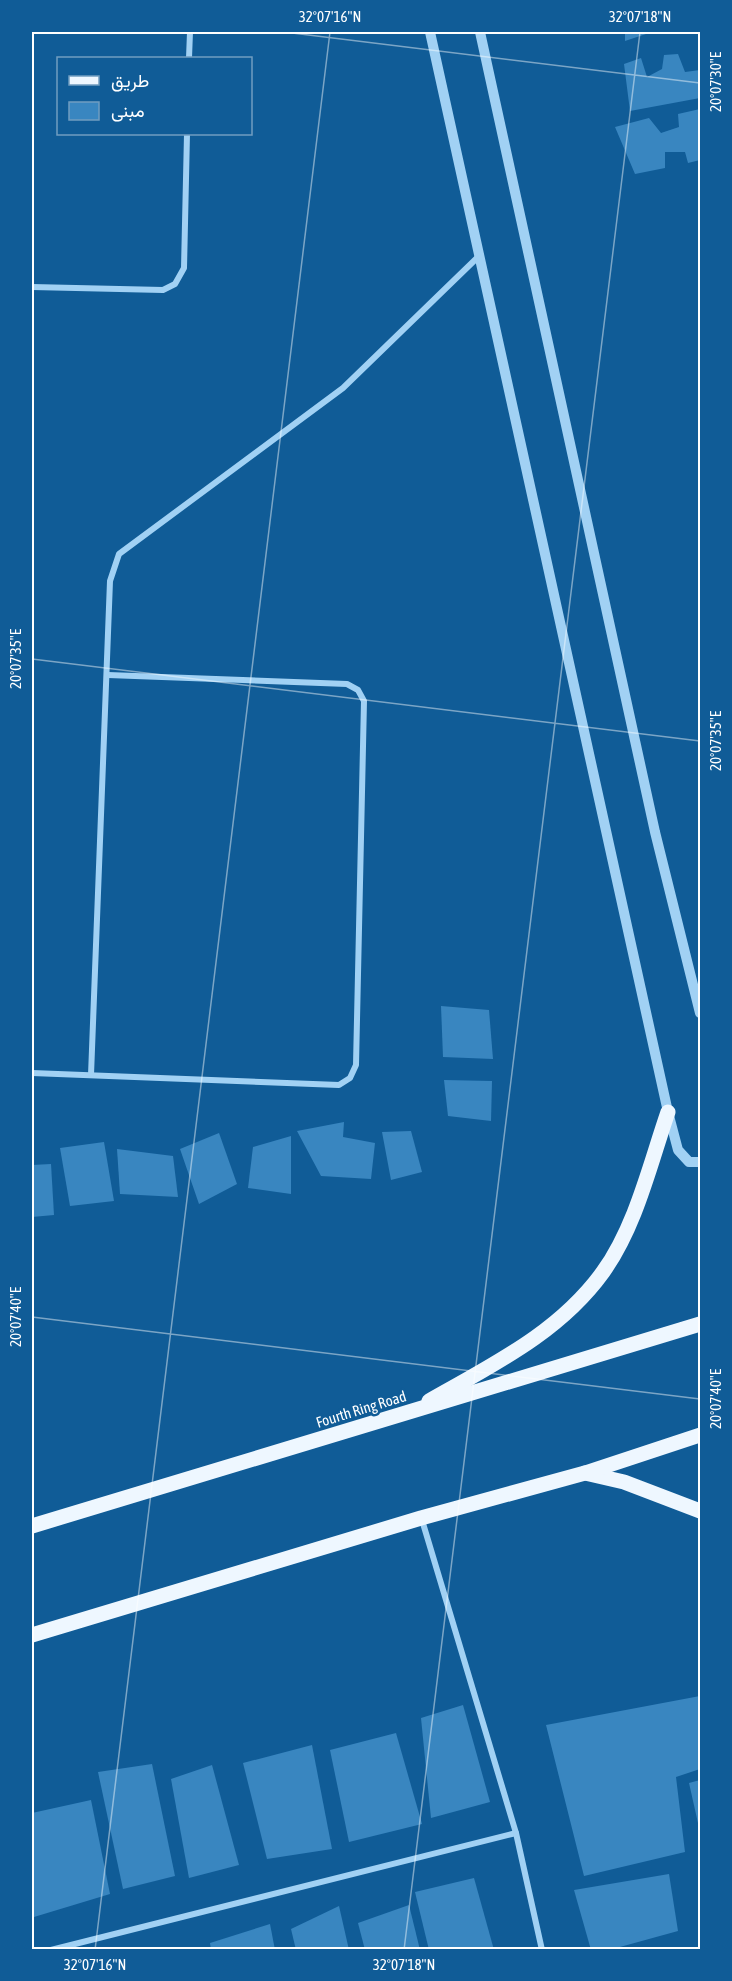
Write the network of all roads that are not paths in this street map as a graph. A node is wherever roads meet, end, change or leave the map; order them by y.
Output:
1 (190, 32) edge
2 (430, 32) edge
3 (480, 32) edge
4 (189, 57) edge
5 (187, 135) edge
6 (478, 257) junction
7 (32, 287) edge
8 (108, 675) junction
9 (700, 1013) edge
10 (32, 1073) edge
11 (92, 1075) junction
12 (668, 1112) junction
13 (700, 1162) edge
14 (700, 1324) edge
15 (404, 1415) junction
16 (700, 1435) edge
17 (585, 1473) junction
18 (700, 1511) edge
19 (421, 1518) junction
20 (32, 1526) edge
21 (32, 1635) edge
22 (516, 1833) junction
23 (51, 1950) edge
24 (542, 1950) edge

1 - 4 street
2 - 6 street
3 - 9 street
5 - 7 street
6 - 8 street
6 - 12 street
8 - 11 street
8 - 11 street
10 - 11 street
12 - 13 street
12 - 15 main road
14 - 15 main road, Fourth Ring Road
15 - 20 main road, Fourth Ring Road
16 - 17 main road
17 - 18 main road
17 - 19 main road
19 - 21 main road
19 - 22 street
22 - 23 street
22 - 24 street

